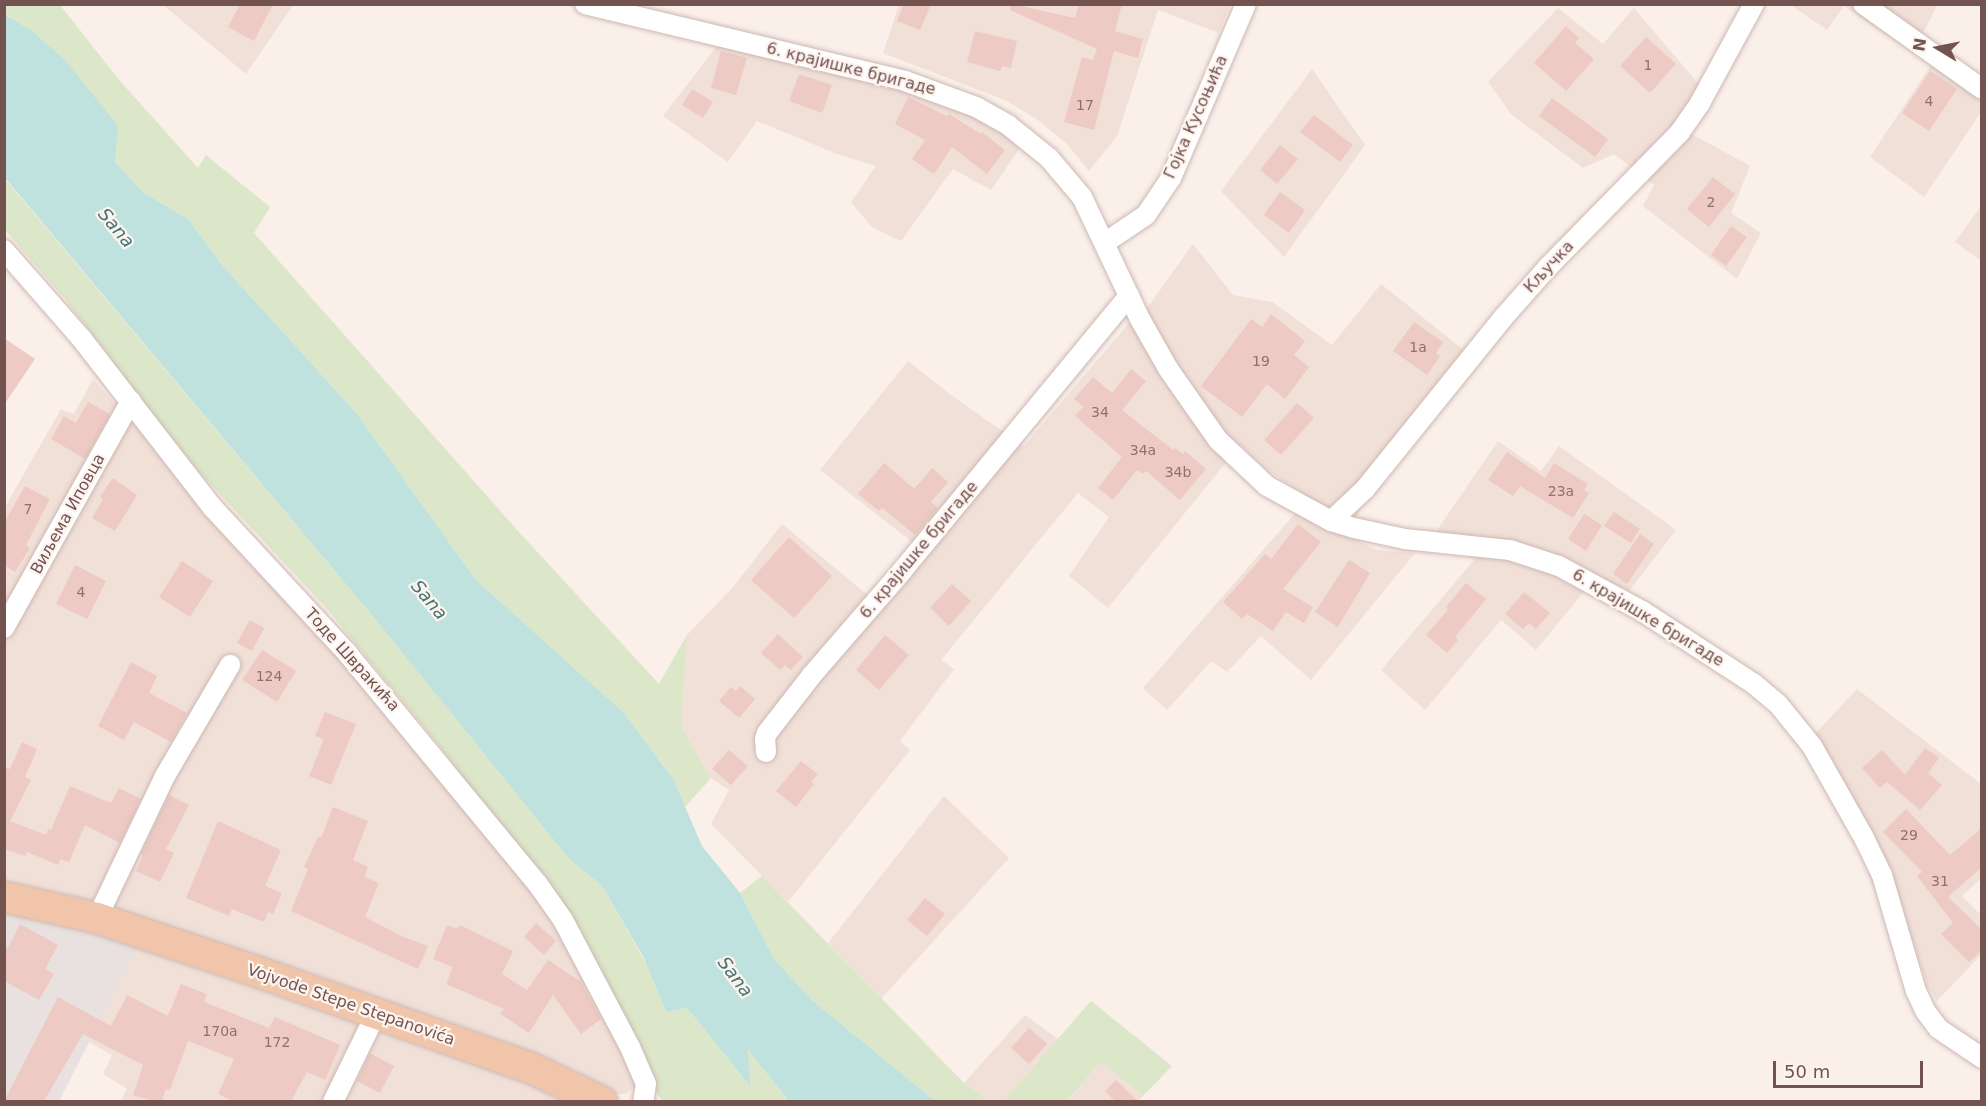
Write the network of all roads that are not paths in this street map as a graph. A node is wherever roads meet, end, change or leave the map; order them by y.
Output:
1 (585, 4) edge
2 (1246, 4) edge
3 (1754, 4) edge
4 (1863, 4) edge
5 (1982, 89) edge
6 (1106, 242) junction
7 (4, 250) edge
8 (1129, 296) junction
9 (131, 401) junction
10 (1331, 521) junction
11 (4, 628) edge
12 (230, 665) dead end
13 (766, 752) dead end
14 (4, 897) edge
15 (97, 918) junction
16 (376, 1014) junction
17 (1982, 1058) edge
18 (333, 1101) edge
19 (602, 1101) edge
20 (643, 1101) edge

1 - 6 street, 6. крајишке бригаде
2 - 6 street, Гојка Кусоњића
3 - 10 street, Кључка
4 - 5 street
6 - 8 street, 6. крајишке бригаде
7 - 9 street, Тоде Швракића
8 - 10 street, 6. крајишке бригаде
8 - 13 street, 6. крајишке бригаде
9 - 11 street, Виљема Иповца
9 - 20 street, Тоде Швракића
10 - 17 street, 6. крајишке бригаде
12 - 15 street
14 - 15 main road, Vojvode Stepe Stepanovića
15 - 16 main road, Vojvode Stepe Stepanovića
16 - 18 street
16 - 19 main road, Vojvode Stepe Stepanovića

